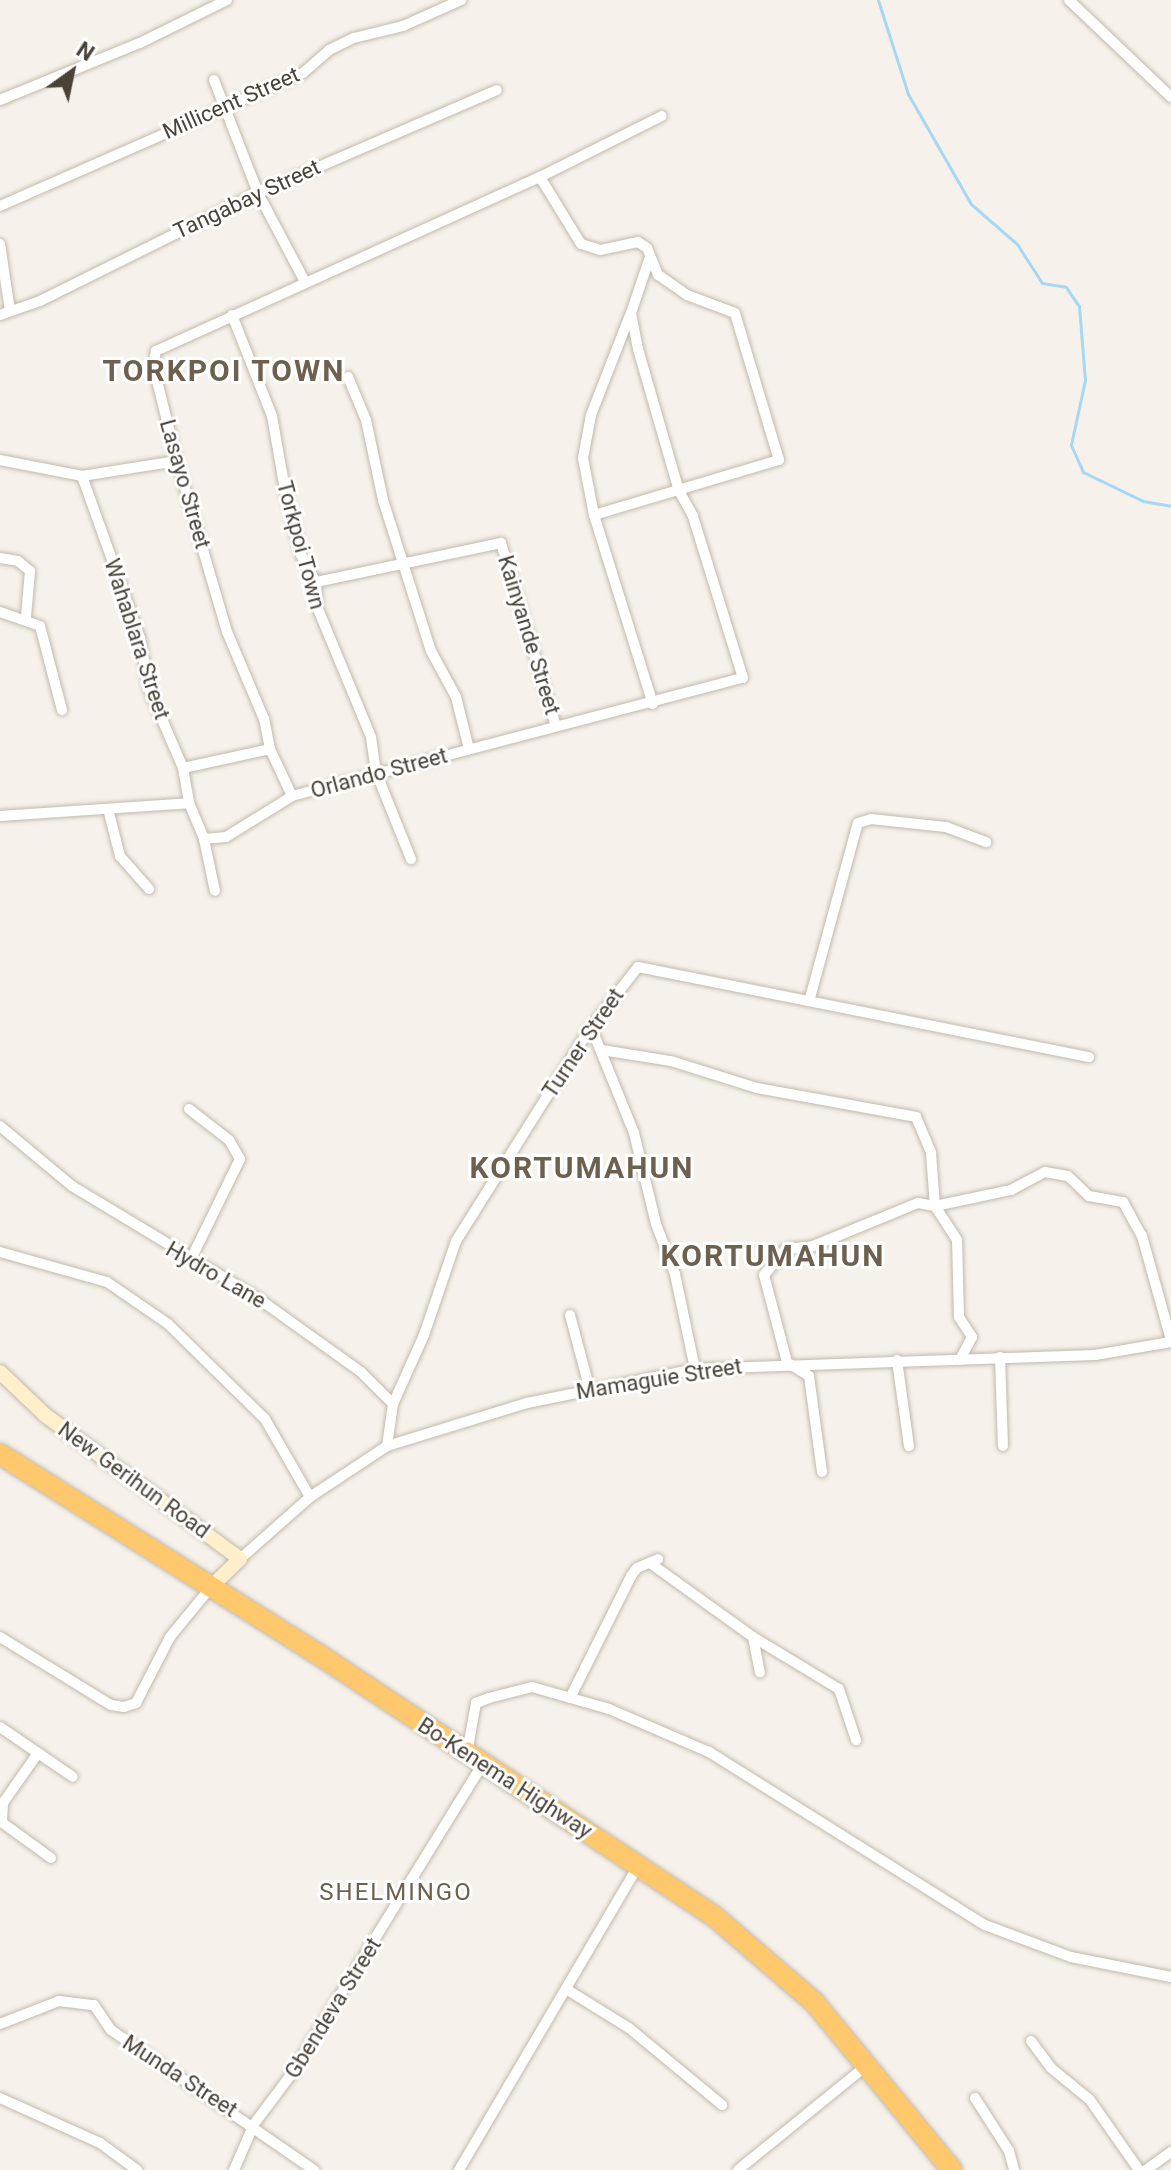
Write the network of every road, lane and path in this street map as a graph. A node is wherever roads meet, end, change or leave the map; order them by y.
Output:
1 (227, 0) edge
2 (461, 0) edge
3 (1069, 0) edge
4 (214, 80) dead end
5 (497, 90) dead end
6 (1171, 97) edge
7 (0, 100) edge
8 (225, 107) junction
9 (662, 116) dead end
10 (540, 177) junction
11 (258, 193) junction
12 (0, 206) edge
13 (0, 244) edge
14 (650, 257) junction
15 (304, 280) junction
16 (5, 313) edge
17 (631, 313) junction
18 (232, 315) junction
19 (348, 377) dead end
20 (0, 460) edge
21 (177, 461) junction
22 (82, 476) junction
23 (679, 491) junction
24 (594, 515) junction
25 (0, 558) edge
26 (406, 564) junction
27 (316, 582) junction
28 (0, 612) edge
29 (26, 617) junction
30 (653, 704) junction
31 (62, 710) dead end
32 (556, 726) junction
33 (270, 749) junction
34 (469, 749) junction
35 (183, 768) junction
36 (376, 772) junction
37 (292, 796) junction
38 (189, 803) junction
39 (108, 809) junction
40 (0, 816) edge
41 (204, 839) junction
42 (986, 842) dead end
43 (411, 859) dead end
44 (149, 889) dead end
45 (215, 891) dead end
46 (810, 998) junction
47 (591, 1027) junction
48 (602, 1050) junction
49 (1089, 1057) dead end
50 (189, 1109) dead end
51 (0, 1126) edge
52 (935, 1206) junction
53 (0, 1252) edge
54 (191, 1259) junction
55 (570, 1315) dead end
56 (1171, 1341) edge
57 (1000, 1357) junction
58 (897, 1360) junction
59 (960, 1360) junction
60 (787, 1362) junction
61 (695, 1369) junction
62 (0, 1372) edge
63 (590, 1390) junction
64 (393, 1404) junction
65 (387, 1446) junction
66 (909, 1446) dead end
67 (1003, 1446) dead end
68 (0, 1454) edge
69 (822, 1472) dead end
70 (310, 1497) junction
71 (240, 1559) junction
72 (211, 1587) junction
73 (0, 1637) edge
74 (753, 1637) junction
75 (760, 1672) dead end
76 (570, 1698) junction
77 (0, 1727) edge
78 (856, 1740) dead end
79 (38, 1753) junction
80 (475, 1759) junction
81 (73, 1777) dead end
82 (1, 1821) edge
83 (51, 1858) dead end
84 (640, 1864) junction
85 (1171, 1977) edge
86 (566, 1989) junction
87 (0, 2024) edge
88 (1031, 2041) dead end
89 (867, 2065) junction
90 (0, 2098) edge
91 (975, 2098) dead end
92 (722, 2105) dead end
93 (254, 2124) junction
94 (1171, 2152) edge
95 (137, 2170) edge
96 (234, 2170) edge
97 (314, 2170) edge
98 (459, 2170) edge
99 (738, 2170) edge
100 (952, 2170) edge
101 (1014, 2170) edge
102 (1139, 2170) edge
103 (1146, 2170) edge

1 - 7 street
2 - 8 street, Millicent Street
3 - 6 street
4 - 8 street
5 - 11 street, Tangabay Street
8 - 11 street
8 - 12 street, Millicent Street
9 - 10 street, Lasayo Street
10 - 14 street
10 - 15 street, Lasayo Street
11 - 15 street
11 - 16 street, Tangabay Street
13 - 16 street
14 - 17 street
14 - 23 street
15 - 18 street, Lasayo Street
17 - 23 street
17 - 24 street
18 - 21 street, Lasayo Street
18 - 27 street, Torkpoi Town
19 - 26 street
20 - 22 street
21 - 22 street
21 - 33 street, Lasayo Street
22 - 35 street, Wahablara Street
23 - 24 street
23 - 30 street, Orlando Street
24 - 30 street
25 - 29 street
26 - 27 street
26 - 32 street, Kainyande Street
26 - 34 street
27 - 36 street, Torkpoi Town
28 - 29 street
29 - 31 street
30 - 32 street, Orlando Street
32 - 34 street, Orlando Street
33 - 35 street
33 - 37 street, Lasayo Street
34 - 36 street, Orlando Street
35 - 38 street, Wahablara Street
36 - 37 street, Orlando Street
36 - 43 street, Torkpoi Town
37 - 41 street, Orlando Street
38 - 39 street
38 - 41 street
39 - 40 street
39 - 44 street
41 - 45 street
42 - 46 street
46 - 47 street, Turner Street
46 - 49 street, Turner Street
47 - 48 street
47 - 64 street, Turner Street
48 - 52 street
48 - 61 street
50 - 54 street
51 - 54 street, Hydro Lane
52 - 56 street
52 - 59 street
52 - 60 street
53 - 70 street
54 - 64 street, Hydro Lane
55 - 63 street
56 - 57 street, Mamaguie Street
57 - 59 street, Mamaguie Street
57 - 67 street
58 - 59 street, Mamaguie Street
58 - 60 street, Mamaguie Street
58 - 66 street
60 - 61 street, Mamaguie Street
60 - 69 street
61 - 63 street, Mamaguie Street
62 - 71 street, New Gerihun Road
63 - 65 street, Mamaguie Street
64 - 65 street
65 - 70 street, Mamaguie Street
68 - 72 highway, Bo-Kenema Highway
70 - 71 street, Mamaguie Street
71 - 72 street
72 - 73 street
72 - 80 highway, Bo-Kenema Highway
74 - 75 street
74 - 76 street
74 - 78 street
76 - 80 street
76 - 85 street
77 - 79 street
79 - 81 street
79 - 82 street
80 - 84 highway, Bo-Kenema Highway
80 - 93 street, Gbendeva Street
82 - 83 street
84 - 86 street
84 - 89 highway, Bo-Kenema Highway
86 - 92 street
86 - 98 street
87 - 93 street, Munda Street
88 - 102 street
89 - 99 street
89 - 100 highway, Bo-Kenema Highway
90 - 95 street
91 - 101 street
93 - 96 street, Gbendeva Street
93 - 97 street, Munda Street
94 - 103 street

